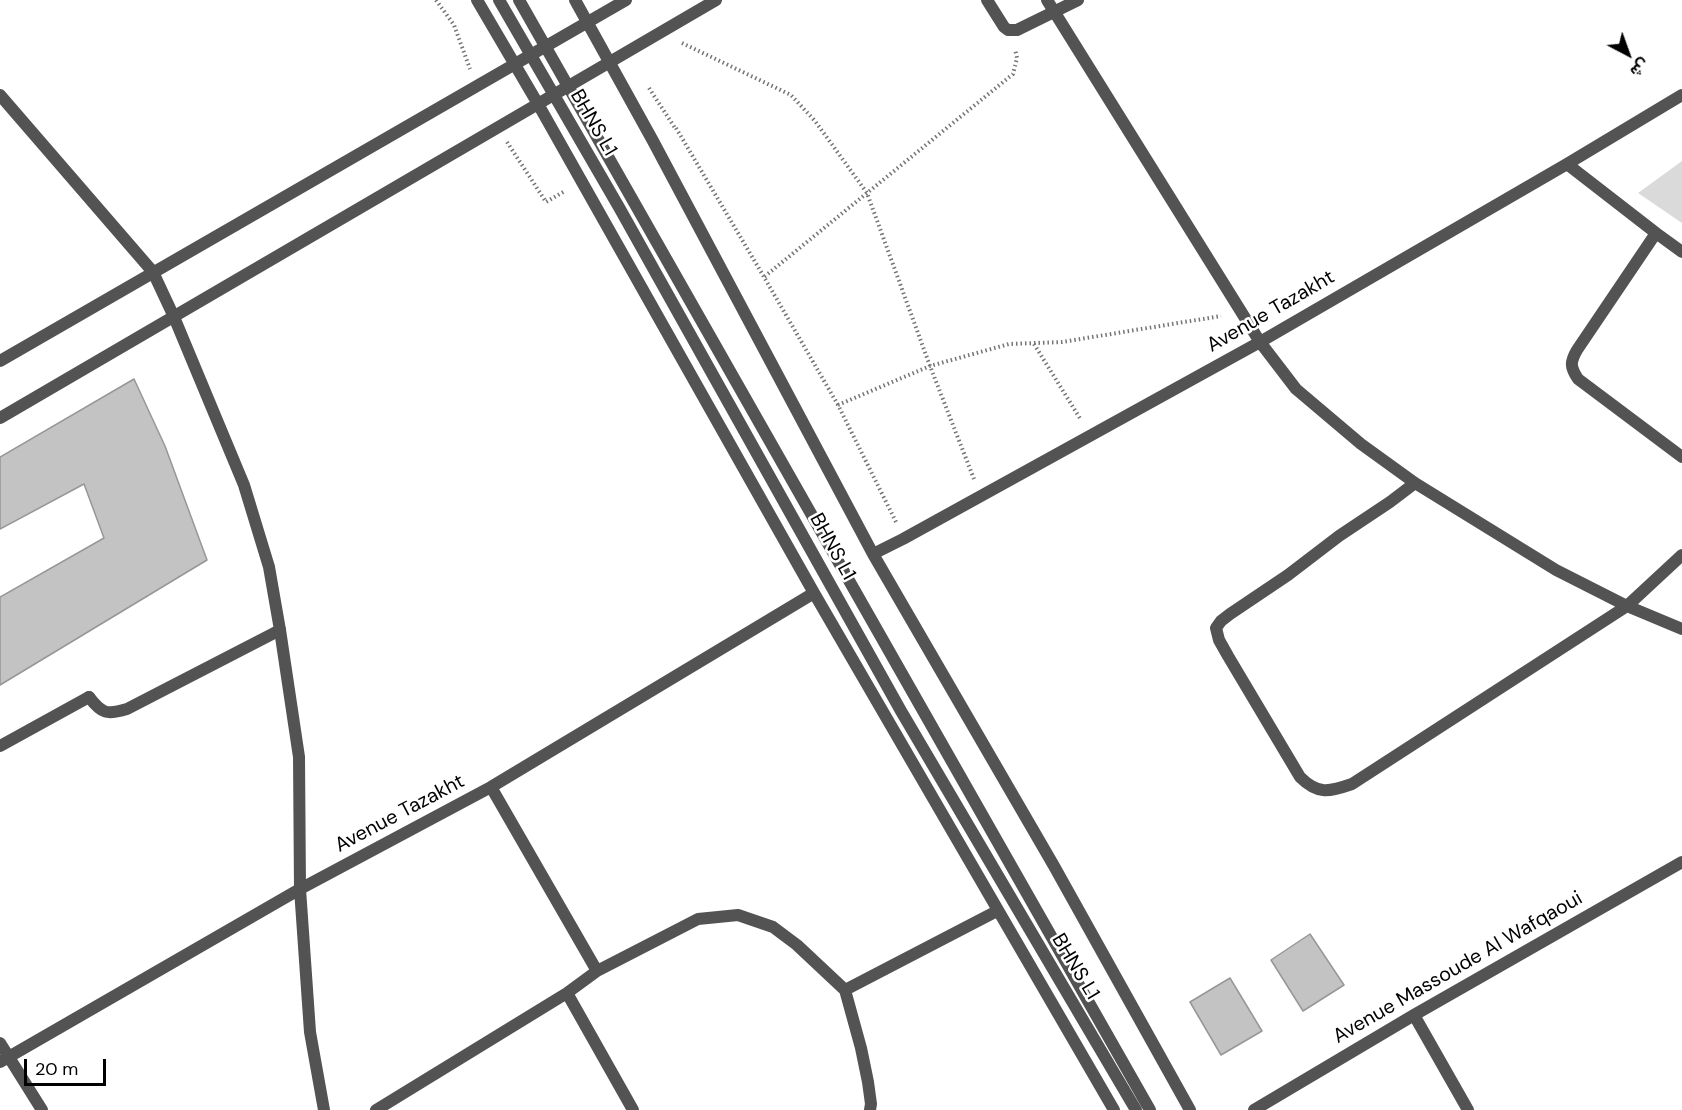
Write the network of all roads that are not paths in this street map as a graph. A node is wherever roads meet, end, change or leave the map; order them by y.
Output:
1 (477, 0) edge
2 (499, 0) edge
3 (519, 0) edge
4 (574, 0) edge
5 (626, 0) edge
6 (716, 0) edge
7 (987, 0) edge
8 (1047, 0) edge
9 (1078, 0) edge
10 (1054, 12) junction
11 (587, 22) junction
12 (546, 47) junction
13 (531, 55) junction
14 (610, 61) junction
15 (514, 65) junction
16 (568, 87) junction
17 (553, 94) junction
18 (1682, 95) edge
19 (0, 96) edge
20 (538, 104) junction
21 (1567, 164) junction
22 (1656, 233) junction
23 (1682, 252) edge
24 (153, 272) junction
25 (174, 316) junction
26 (1260, 342) junction
27 (0, 361) edge
28 (0, 418) edge
29 (1682, 457) edge
30 (1415, 483) junction
31 (873, 554) junction
32 (1682, 555) edge
33 (814, 593) junction
34 (1627, 606) junction
35 (280, 630) junction
36 (1682, 630) edge
37 (0, 746) edge
38 (491, 787) junction
39 (1682, 862) edge
40 (300, 889) junction
41 (997, 911) junction
42 (597, 971) junction
43 (845, 990) junction
44 (567, 993) junction
45 (1414, 1016) junction
46 (0, 1043) edge
47 (4, 1060) edge
48 (42, 1110) edge
49 (324, 1110) edge
50 (376, 1110) edge
51 (633, 1110) edge
52 (870, 1110) edge
53 (1113, 1110) edge
54 (1136, 1110) edge
55 (1150, 1110) edge
56 (1190, 1110) edge
57 (1254, 1110) edge
58 (1468, 1110) edge

1 - 15 street
2 - 13 street, BHNS L1
3 - 12 street, BHNS L1
4 - 11 street
5 - 11 street
6 - 14 street
7 - 10 street
8 - 10 street
9 - 10 street
10 - 26 street
11 - 12 street
11 - 14 street
12 - 13 street
12 - 16 street, BHNS L1
13 - 15 street
13 - 17 street, BHNS L1
14 - 16 street
14 - 31 street
15 - 20 street
15 - 24 street
16 - 17 street
16 - 55 street, BHNS L1
17 - 20 street
17 - 54 street, BHNS L1
18 - 21 street, Avenue Tazakht
19 - 24 street
20 - 25 street
20 - 33 street
21 - 22 street
21 - 26 street, Avenue Tazakht
22 - 23 street
22 - 29 street
24 - 25 street
24 - 27 street
25 - 28 street
25 - 35 street
26 - 30 street
26 - 31 street, Avenue Tazakht
30 - 34 street
30 - 34 street
31 - 56 street
32 - 34 street
33 - 38 street, Avenue Tazakht
33 - 41 street
34 - 36 street
35 - 37 street
35 - 40 street
38 - 40 street, Avenue Tazakht
38 - 42 street
39 - 45 street, Avenue Massoude Al Wafqaoui
40 - 47 street, Avenue Tazakht
40 - 49 street
41 - 43 street
41 - 53 street
42 - 43 street
42 - 44 street
43 - 52 street
44 - 50 street
44 - 51 street
45 - 57 street, Avenue Massoude Al Wafqaoui
45 - 58 street
46 - 47 street
47 - 48 street

